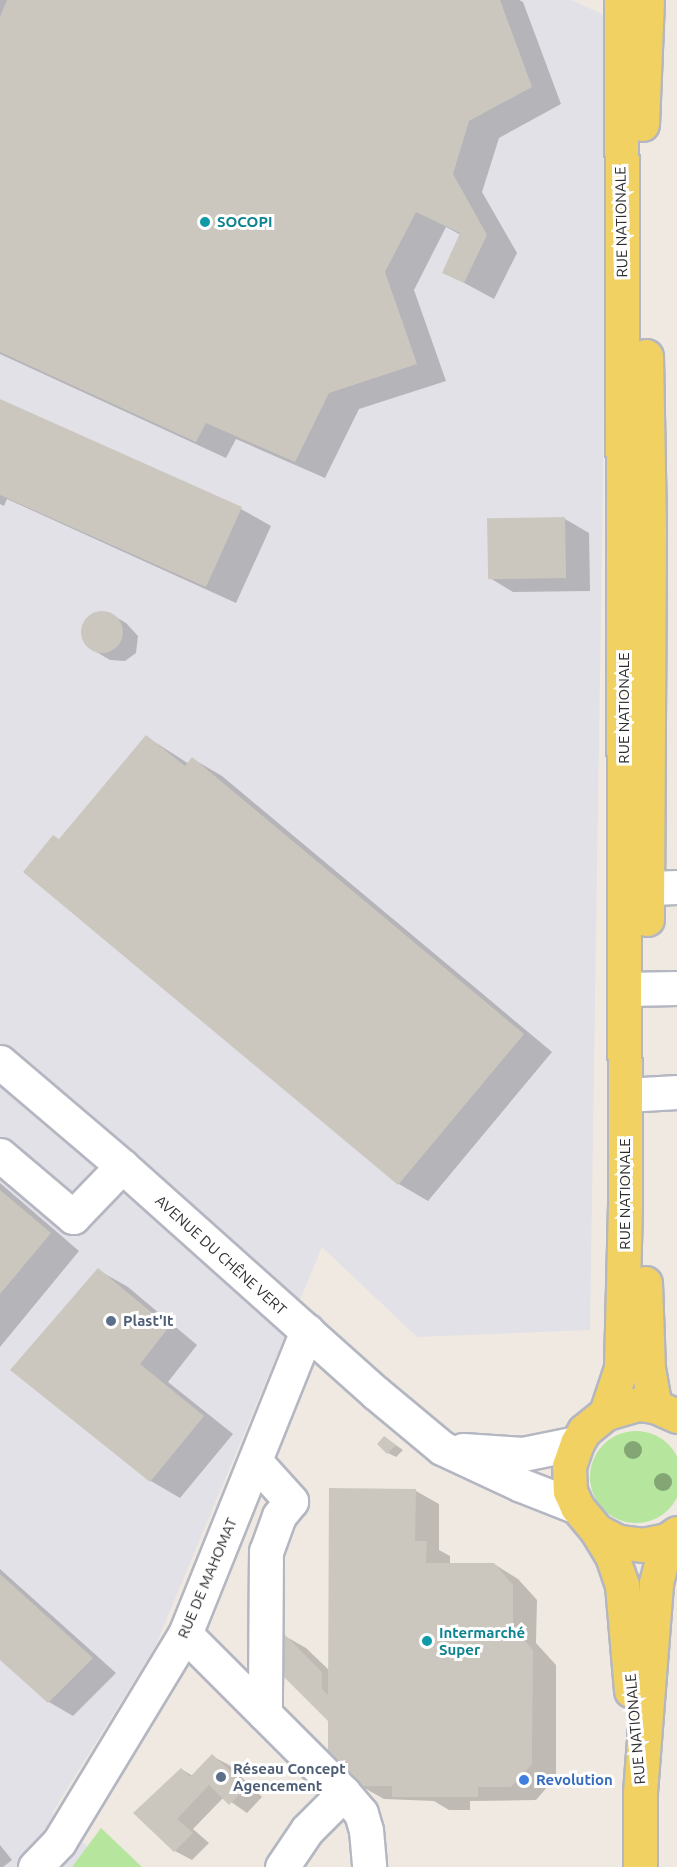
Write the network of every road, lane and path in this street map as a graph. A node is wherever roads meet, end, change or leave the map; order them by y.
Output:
1 (621, 0) edge
2 (646, 0) edge
3 (633, 46) junction
4 (650, 888) edge
5 (677, 988) edge
6 (635, 989) junction
7 (0, 1062) edge
8 (677, 1092) edge
9 (634, 1094) junction
10 (0, 1155) edge
11 (122, 1166) junction
12 (634, 1205) junction
13 (307, 1331) junction
14 (666, 1411) edge
15 (606, 1413) junction
16 (577, 1443) junction
17 (442, 1448) junction
18 (255, 1461) junction
19 (587, 1519) junction
20 (672, 1536) edge
21 (185, 1634) junction
22 (265, 1714) junction
23 (640, 1792) junction
24 (353, 1803) junction
25 (35, 1867) edge
26 (282, 1867) edge
27 (369, 1867) edge
28 (640, 1867) edge

1 - 3 main road, RUE NATIONALE
2 - 3 main road, RUE NATIONALE
3 - 4 main road, RUE NATIONALE
4 - 6 main road, RUE NATIONALE
5 - 6 street
6 - 9 main road, RUE NATIONALE
7 - 11 street, AVENUE DU CHÊNE VERT
8 - 9 street
9 - 12 main road, RUE NATIONALE
10 - 11 street
11 - 13 street, AVENUE DU CHÊNE VERT
12 - 14 main road, RUE NATIONALE
12 - 15 main road, RUE NATIONALE
13 - 17 street, AVENUE DU CHÊNE VERT
13 - 18 street, RUE DE MAHOMAT
14 - 15 main road
15 - 16 main road
16 - 17 street
16 - 19 main road, RUE NATIONALE
17 - 19 street, AVENUE DU CHÊNE VERT
18 - 21 street, RUE DE MAHOMAT
18 - 22 street
19 - 20 main road
19 - 23 main road, RUE NATIONALE
20 - 23 main road, RUE NATIONALE
21 - 22 street
21 - 25 street, RUE DE MAHOMAT
22 - 24 street
23 - 28 main road
24 - 26 street
24 - 27 street

